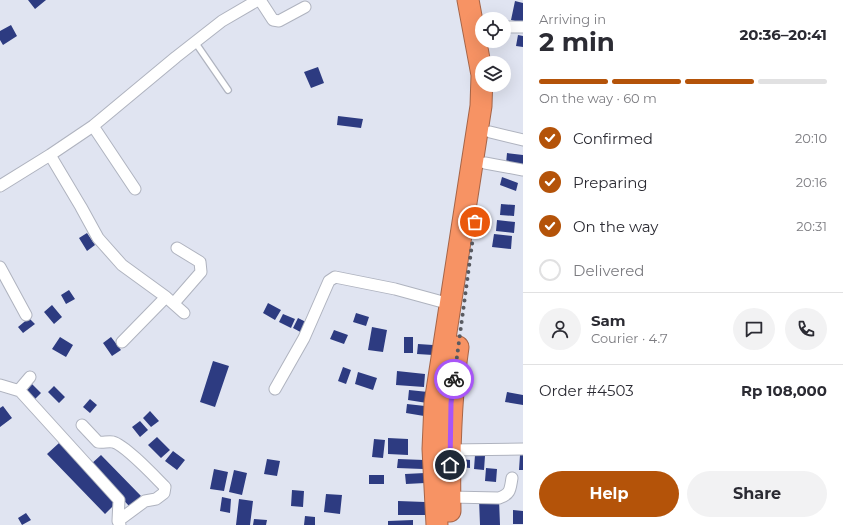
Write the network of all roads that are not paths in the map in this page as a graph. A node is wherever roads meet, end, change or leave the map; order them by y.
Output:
1 (259, 0) edge
2 (468, 0) edge
3 (481, 0) edge
4 (305, 7) dead end
5 (484, 12) edge
6 (511, 27) edge
7 (523, 27) edge
8 (195, 42) junction
9 (228, 90) dead end
10 (493, 92) edge
11 (92, 126) junction
12 (490, 132) junction
13 (523, 140) edge
14 (50, 156) junction
15 (485, 163) junction
16 (523, 170) edge
17 (0, 186) edge
18 (135, 189) dead end
19 (177, 248) dead end
20 (0, 267) edge
21 (170, 300) junction
22 (450, 304) junction
23 (184, 313) dead end
24 (26, 315) dead end
25 (122, 342) dead end
26 (447, 369) junction
27 (30, 377) dead end
28 (0, 385) edge
29 (274, 389) dead end
30 (19, 390) junction
31 (82, 425) dead end
32 (523, 449) edge
33 (450, 450) junction
34 (512, 478) dead end
35 (450, 497) junction
36 (119, 523) edge
37 (437, 525) edge
38 (450, 525) edge

1 - 4 street
1 - 8 street
2 - 22 highway
3 - 5 highway
6 - 7 street
8 - 9 lane
8 - 11 street
10 - 12 highway
11 - 14 street
11 - 18 street
12 - 13 street
12 - 15 highway
14 - 17 street
14 - 21 street
15 - 16 street
15 - 26 highway
19 - 21 street
20 - 24 street
21 - 23 street
21 - 25 street
22 - 26 highway
22 - 29 street
26 - 33 highway
26 - 37 highway
27 - 30 street
28 - 30 street
30 - 36 street
31 - 36 street
32 - 33 street
33 - 35 highway
34 - 35 street
35 - 38 highway

